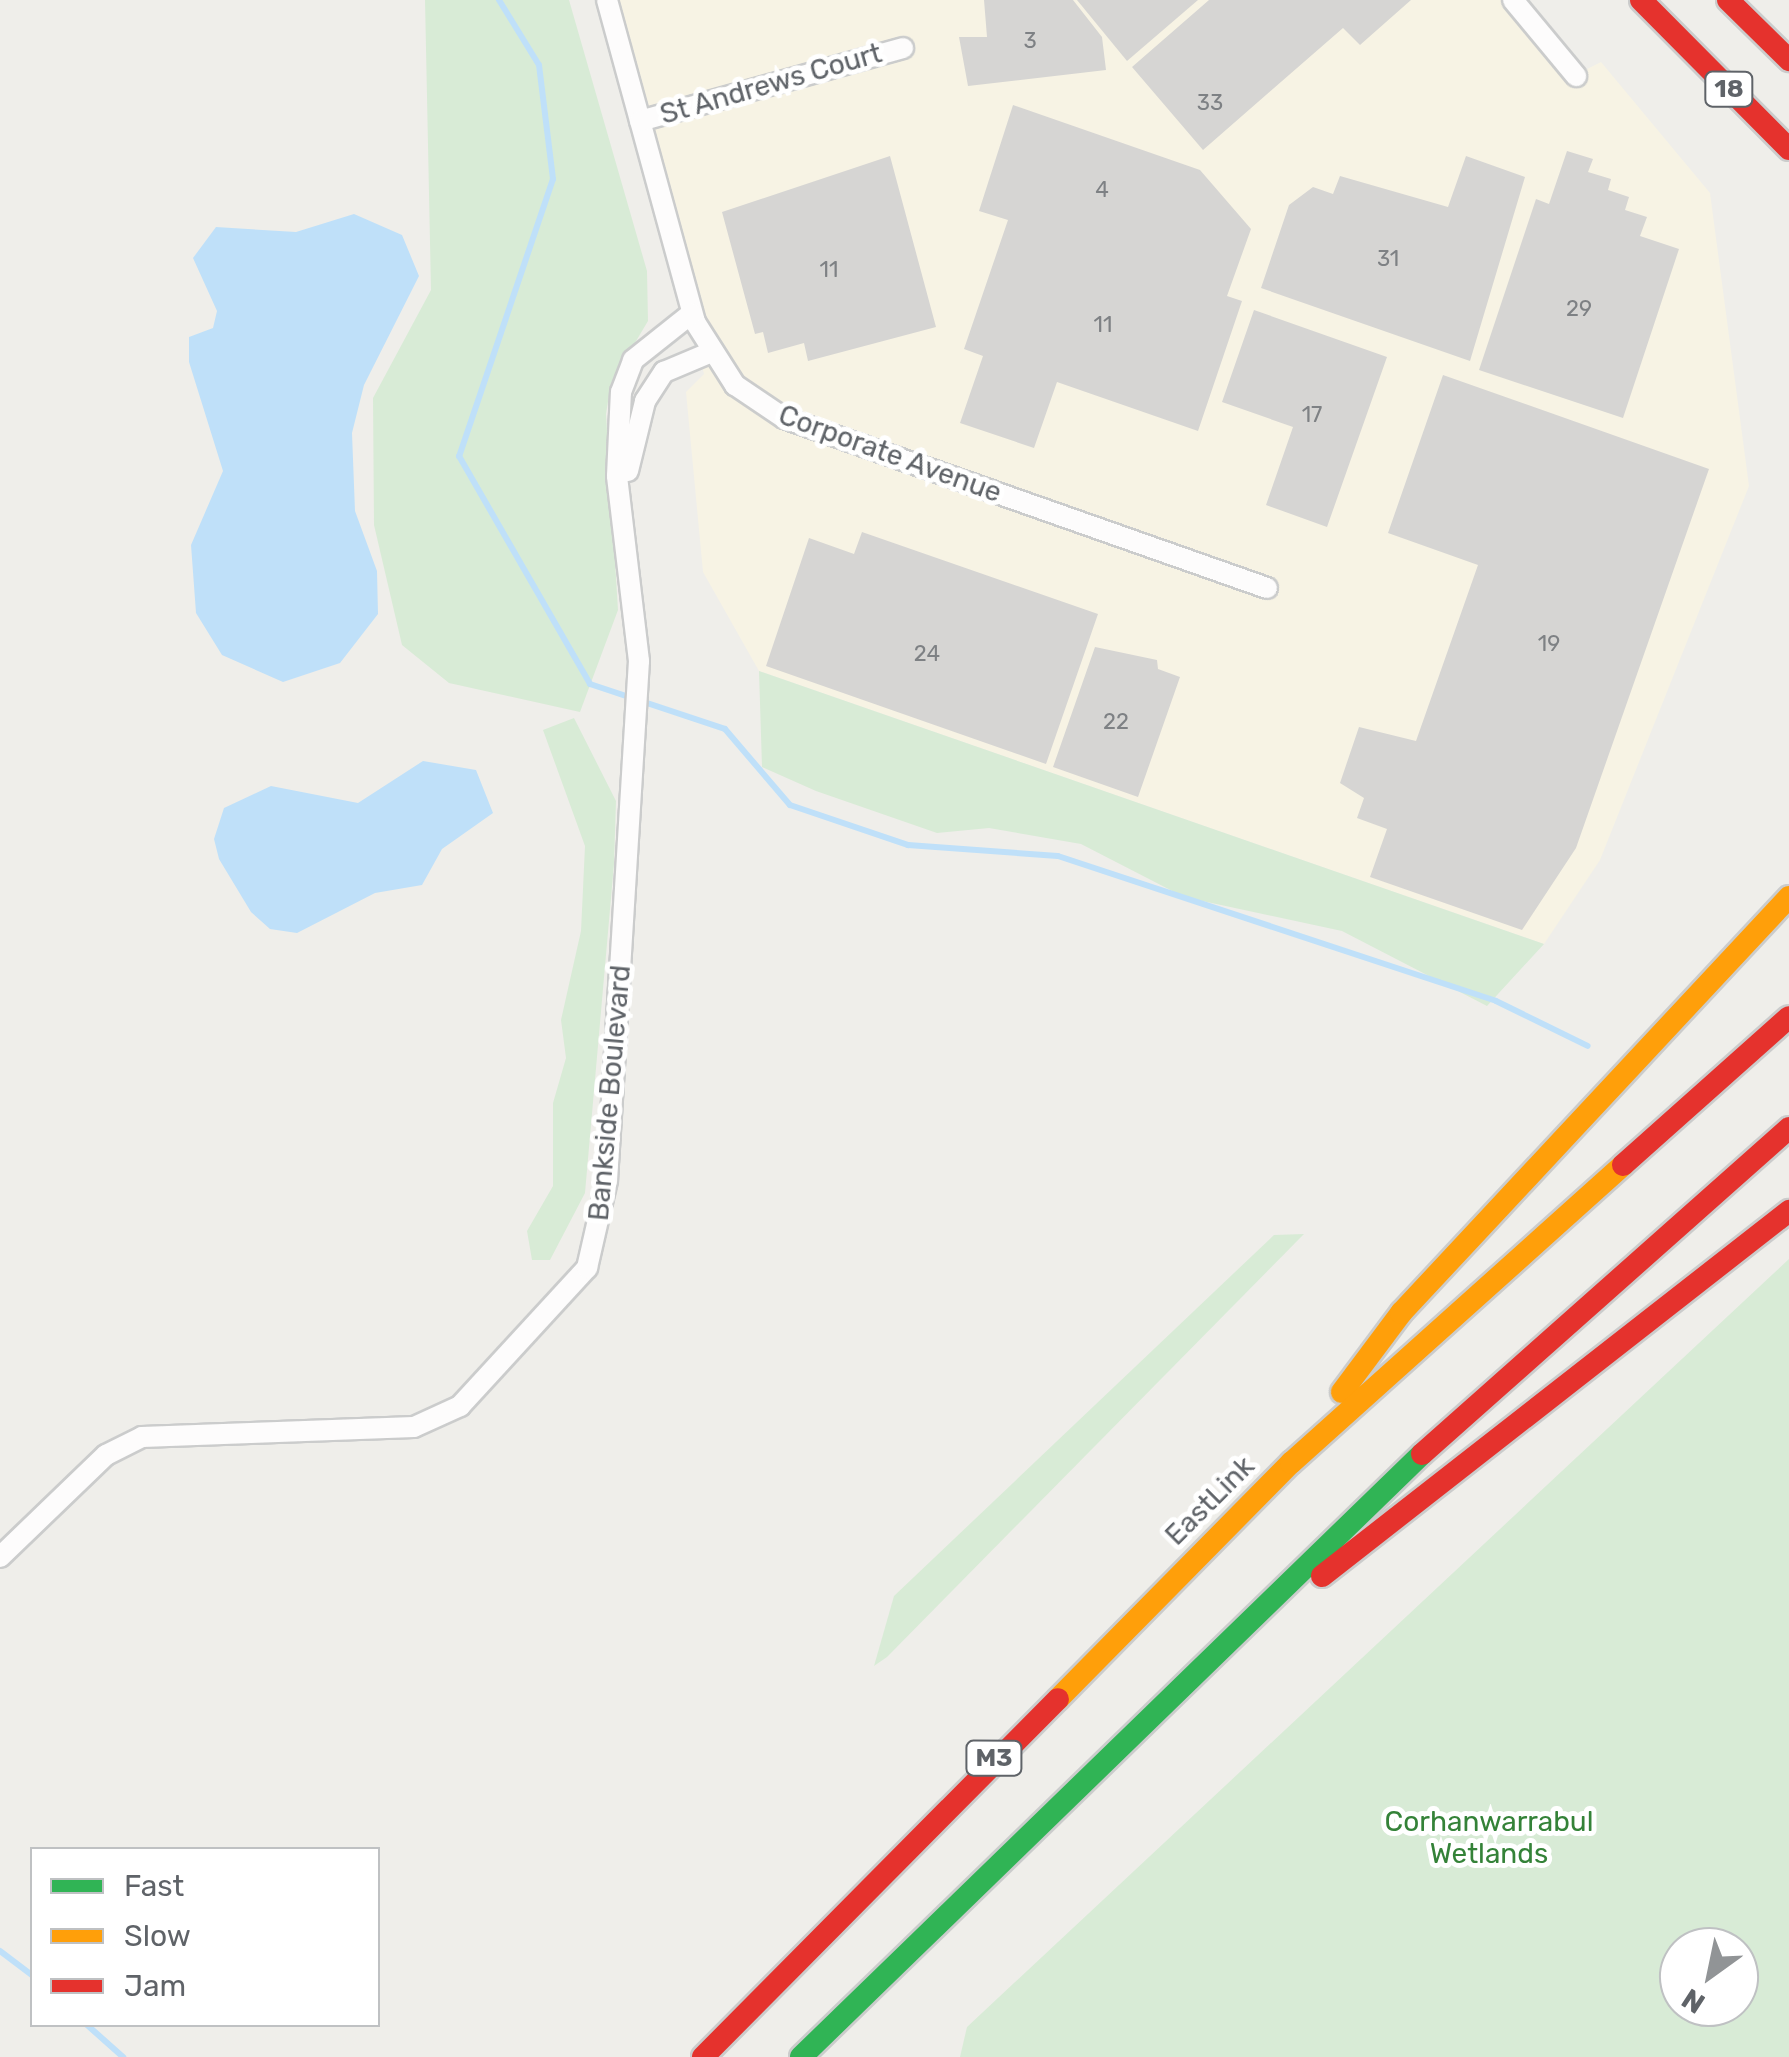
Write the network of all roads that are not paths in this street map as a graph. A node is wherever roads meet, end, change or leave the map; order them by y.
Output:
1 (608, 0) edge
2 (1513, 0) edge
3 (1641, 0) edge
4 (1728, 0) edge
5 (903, 48) dead end
6 (1789, 60) edge
7 (1576, 76) dead end
8 (640, 121) junction
9 (1789, 150) edge
10 (692, 313) junction
11 (709, 353) junction
12 (623, 518) junction
13 (1267, 588) dead end
14 (1789, 898) edge
15 (1789, 1017) edge
16 (1789, 1128) edge
17 (1789, 1211) edge
18 (1291, 1463) junction
19 (0, 1557) edge
20 (1249, 1625) junction
21 (703, 2057) edge
22 (801, 2057) edge

1 - 8 street, Corporate Avenue
2 - 7 street
3 - 9 highway, 18
4 - 6 highway, 18
5 - 8 street, St Andrews Court
8 - 10 street, Corporate Avenue
10 - 11 street, Corporate Avenue
10 - 12 street, Bankside Boulevard
11 - 12 street, Bankside Boulevard
11 - 13 street, Corporate Avenue
12 - 19 street, Bankside Boulevard
14 - 18 highway
15 - 18 highway, EastLink / M3
16 - 20 highway
17 - 20 highway
18 - 21 highway, EastLink / M3
20 - 22 highway

